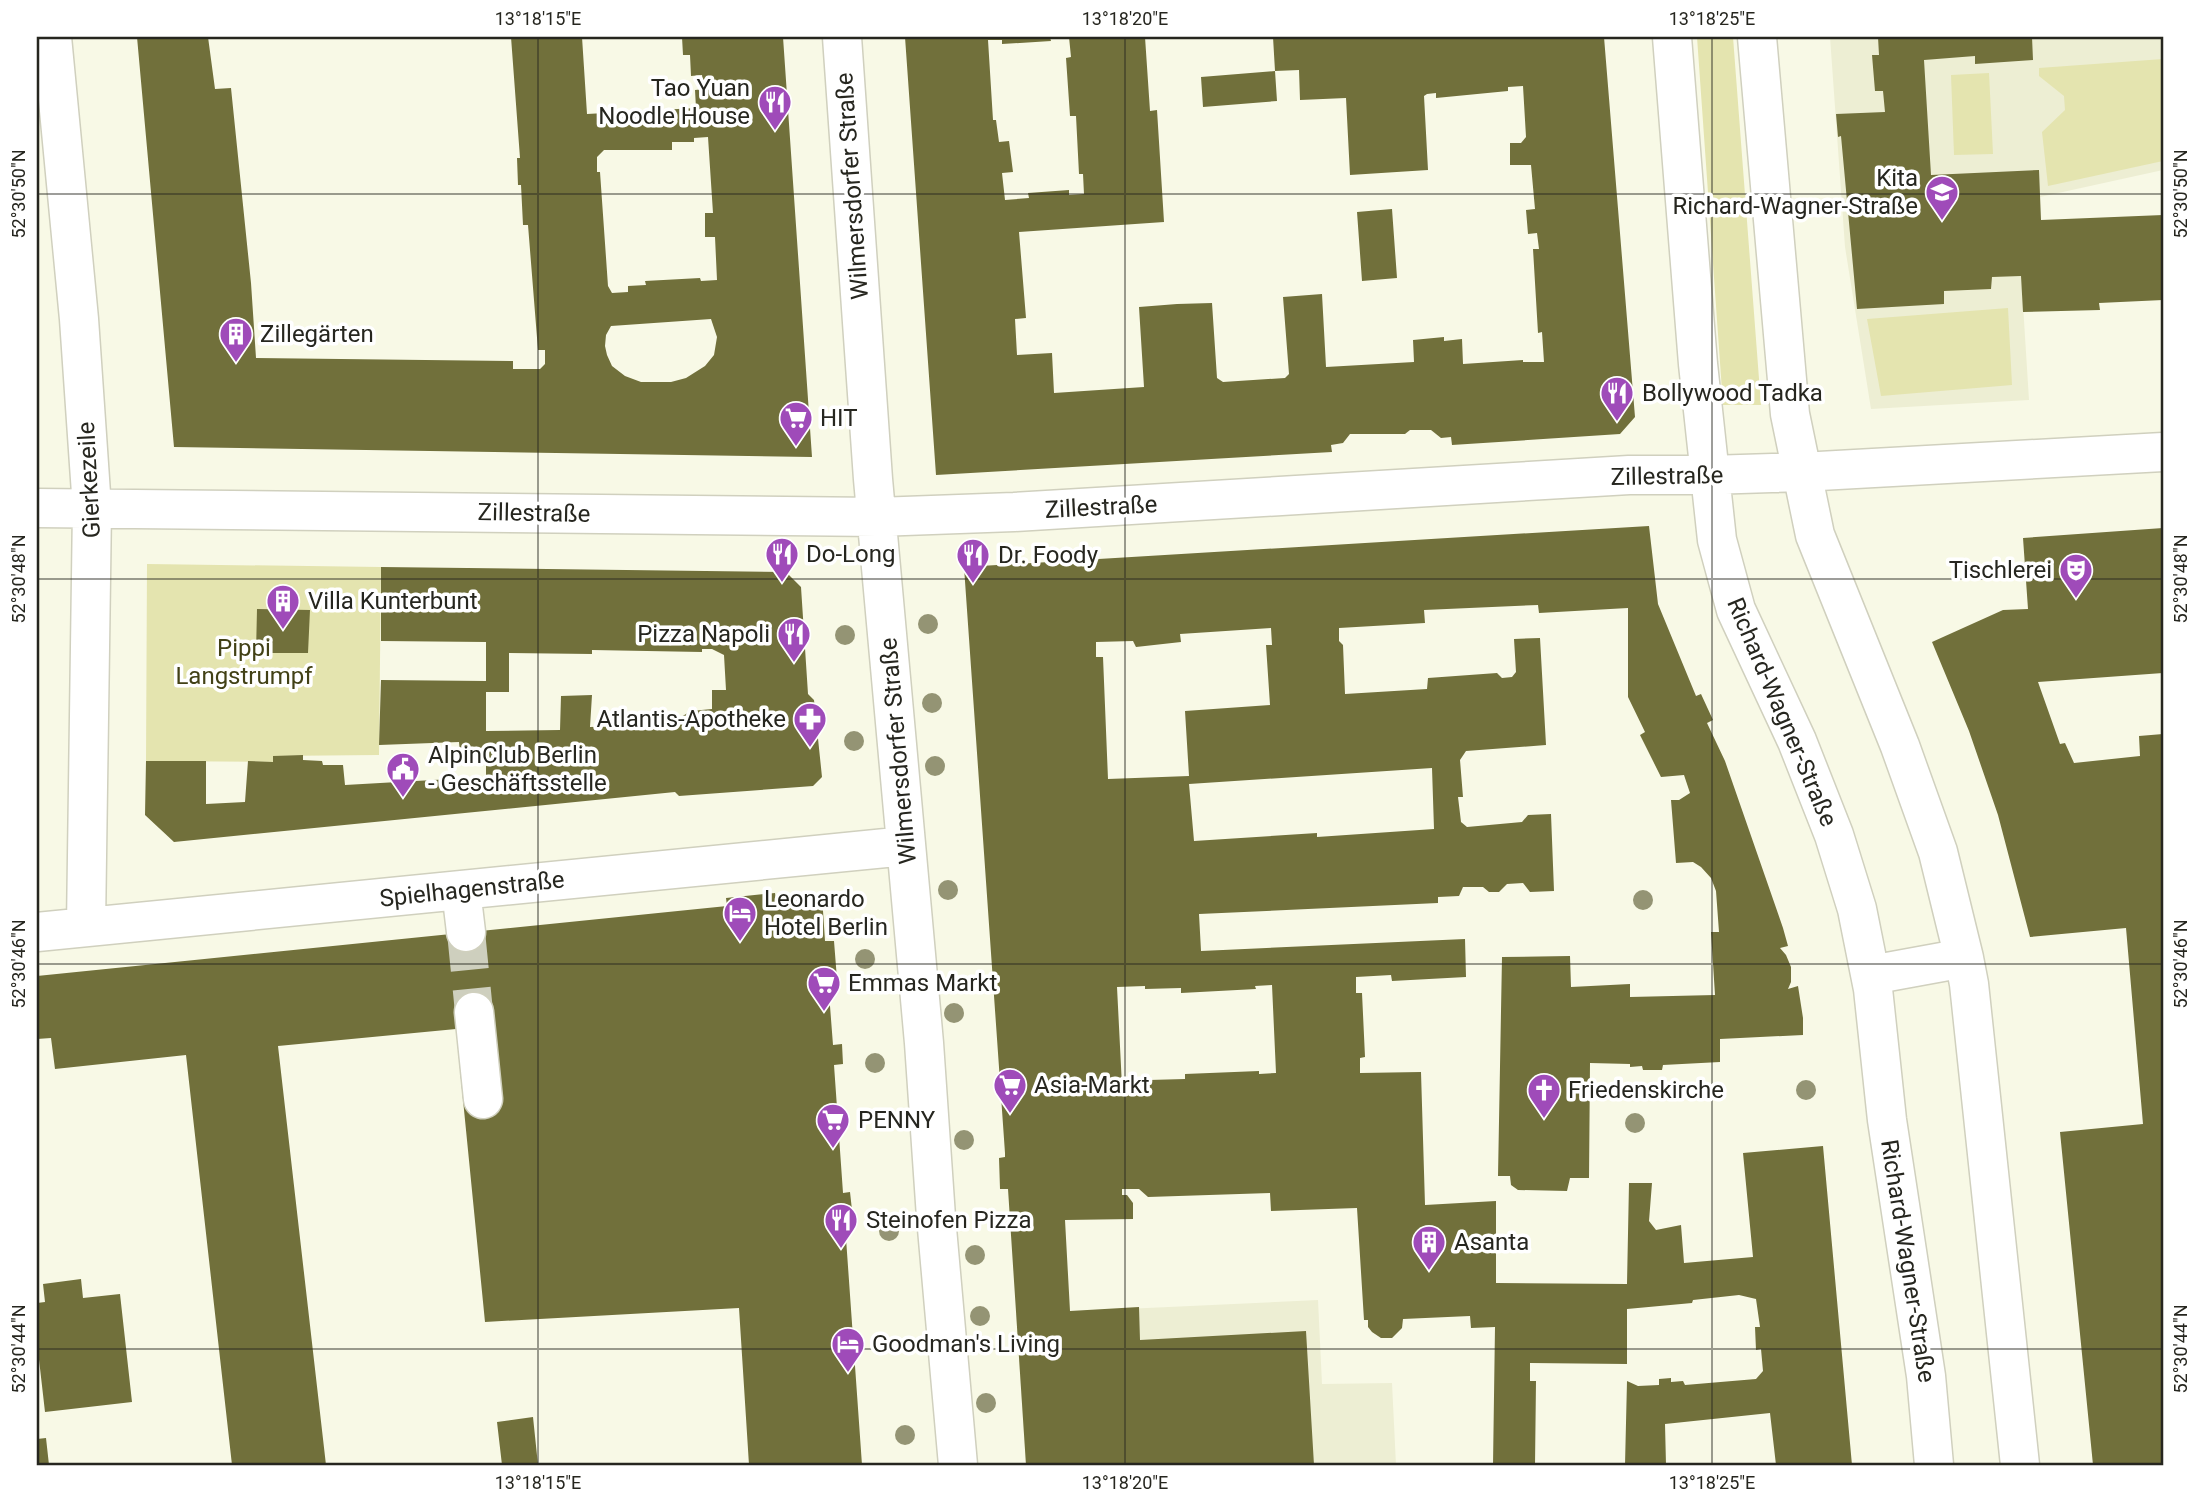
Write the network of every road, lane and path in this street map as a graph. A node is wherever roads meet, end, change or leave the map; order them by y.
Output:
1 (52, 37) edge
2 (842, 37) edge
3 (1672, 37) edge
4 (1757, 37) edge
5 (2163, 452) edge
6 (1801, 472) junction
7 (1709, 475) junction
8 (37, 508) edge
9 (92, 509) junction
10 (877, 517) junction
11 (906, 846) junction
12 (461, 890) junction
13 (86, 926) junction
14 (37, 932) edge
15 (466, 932) tunnel mouth
16 (1964, 958) junction
17 (1871, 975) junction
18 (474, 1012) tunnel mouth
19 (482, 1099) dead end
20 (958, 1465) edge
21 (1934, 1465) edge
22 (2020, 1465) edge

1 - 9 street, Gierkezeile
2 - 10 street, Wilmersdorfer Straße
3 - 7 street, Richard-Wagner-Straße
4 - 6 street
5 - 6 street, Zillestraße
6 - 7 street, Zillestraße
6 - 16 street
7 - 10 street, Zillestraße
7 - 17 street, Richard-Wagner-Straße
8 - 9 street, Zillestraße
9 - 10 street, Zillestraße
9 - 13 street, Gierkezeile
10 - 11 street, Wilmersdorfer Straße
11 - 12 street, Spielhagenstraße
11 - 20 street, Wilmersdorfer Straße
12 - 13 street, Spielhagenstraße
12 - 15 street
13 - 14 street, Spielhagenstraße
16 - 17 street
16 - 22 street
17 - 21 street, Richard-Wagner-Straße
18 - 19 street

